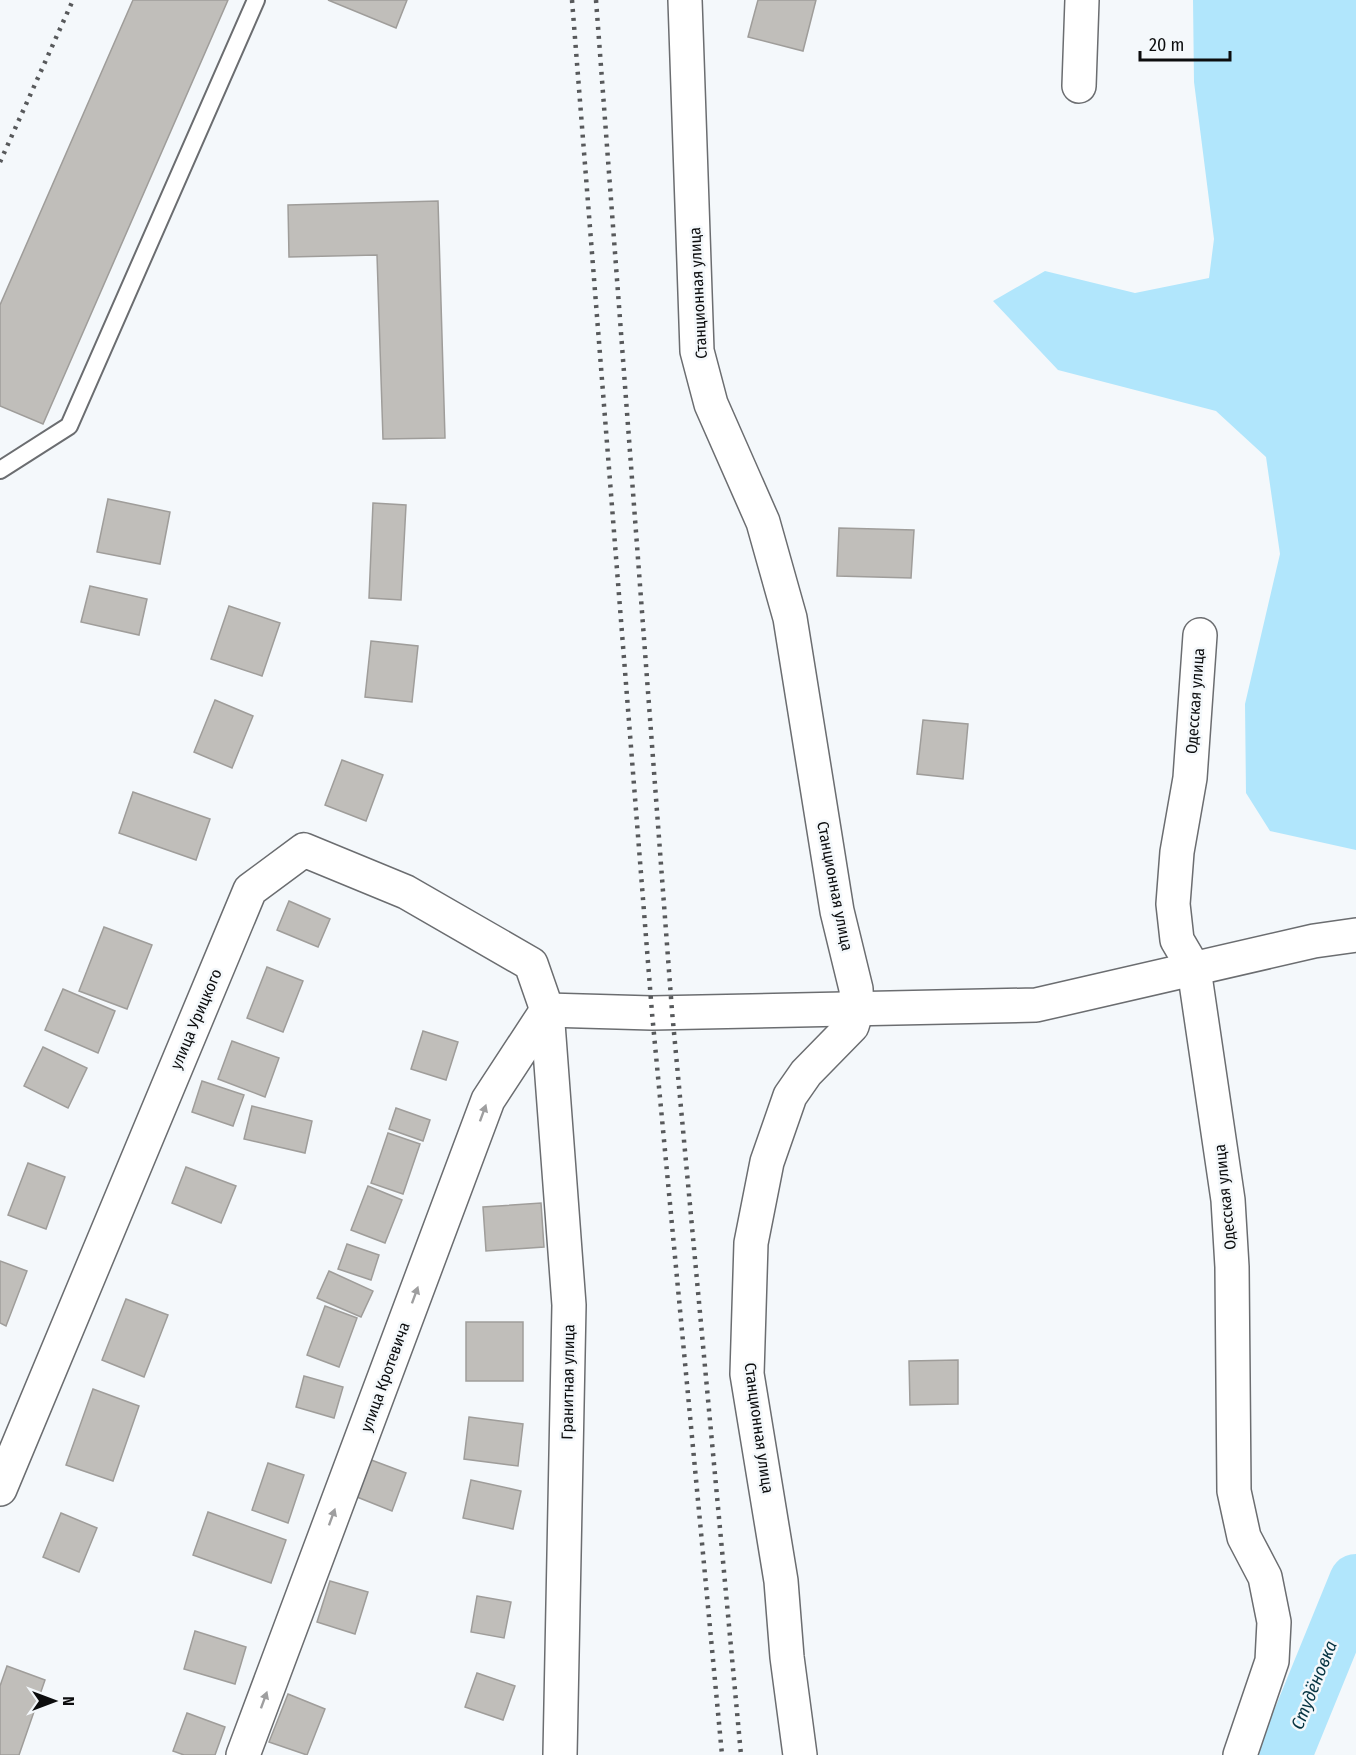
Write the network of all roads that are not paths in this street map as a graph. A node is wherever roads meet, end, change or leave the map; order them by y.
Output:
1 (256, 0) edge
2 (685, 0) edge
3 (1082, 0) edge
4 (1079, 86) dead end
5 (0, 470) edge
6 (1200, 635) dead end
7 (1356, 935) edge
8 (1194, 969) junction
9 (547, 1010) junction
10 (857, 1010) junction
11 (0, 1489) edge
12 (243, 1755) edge
13 (560, 1755) edge
14 (800, 1755) edge
15 (1240, 1755) edge

1 - 5 lane
2 - 10 street, Станционная улица
3 - 4 street
6 - 8 street, Одесская улица
7 - 8 street
8 - 10 street
8 - 15 street, Одесская улица
9 - 10 street
9 - 11 street, улица Урицкого
12 -> 9 street, улица Кротевича
9 - 13 street, Гранитная улица
10 - 14 street, Станционная улица

